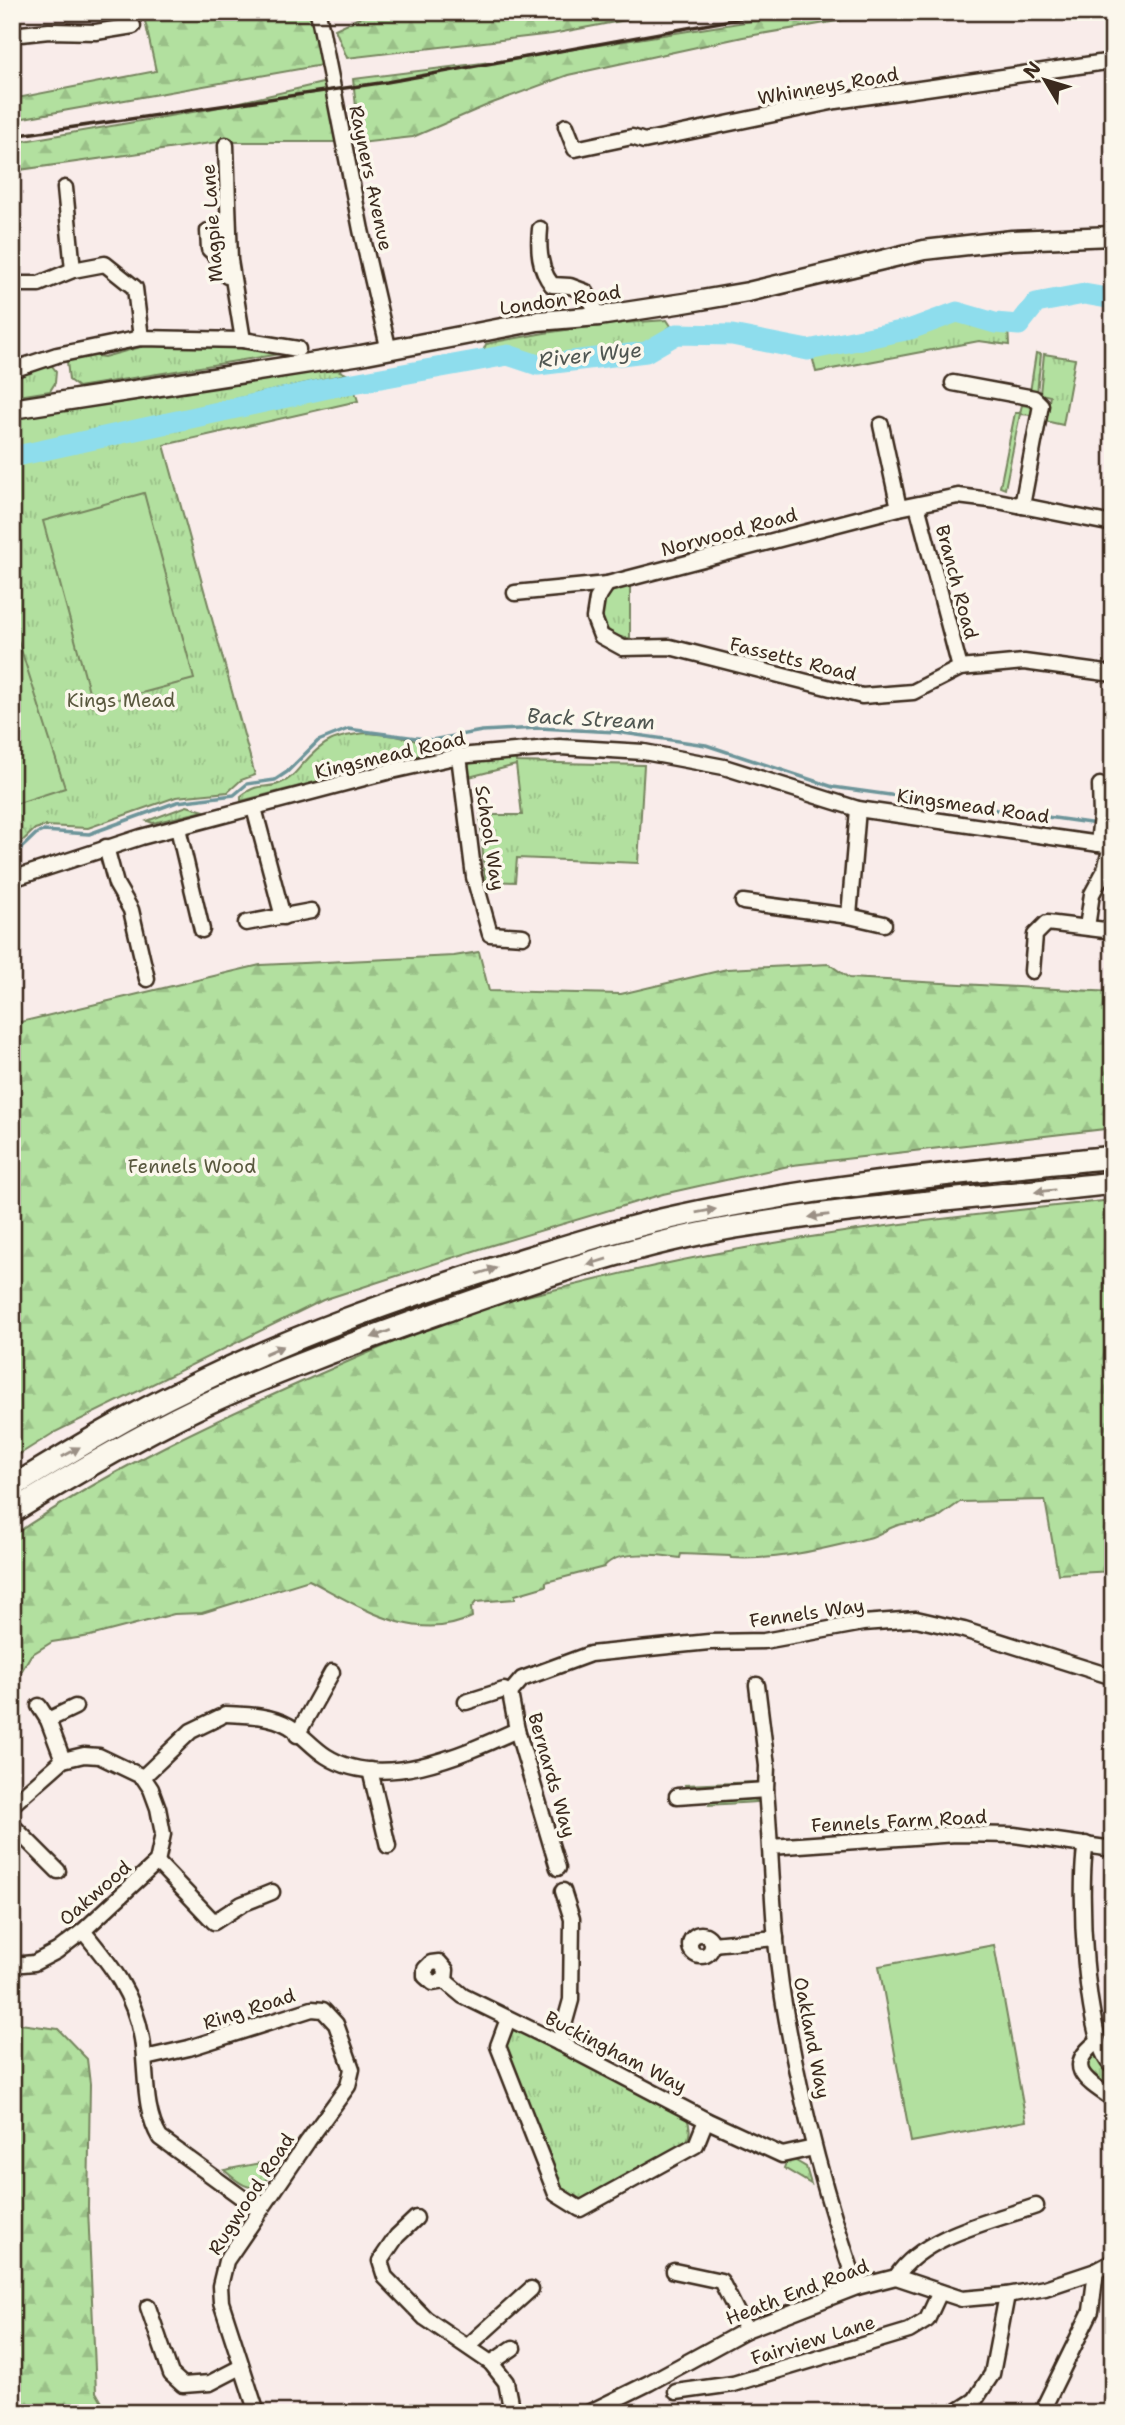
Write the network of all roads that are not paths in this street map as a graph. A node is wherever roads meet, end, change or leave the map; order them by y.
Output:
1 (318, 12) edge
2 (133, 26) dead end
3 (12, 35) edge
4 (1113, 61) edge
5 (566, 126) dead end
6 (226, 145) dead end
7 (65, 188) dead end
8 (540, 229) dead end
9 (208, 231) dead end
10 (1113, 236) edge
11 (73, 270) junction
12 (12, 284) edge
13 (599, 316) junction
14 (141, 338) junction
15 (240, 340) junction
16 (298, 349) dead end
17 (388, 351) junction
18 (12, 370) edge
19 (953, 383) dead end
20 (12, 409) edge
21 (881, 425) dead end
22 (917, 505) junction
23 (1022, 506) junction
24 (899, 508) junction
25 (1113, 524) edge
26 (607, 584) junction
27 (515, 593) dead end
28 (960, 668) junction
29 (1113, 674) edge
30 (459, 756) junction
31 (1100, 785) dead end
32 (254, 808) junction
33 (858, 809) junction
34 (178, 828) junction
35 (1107, 845) edge
36 (106, 848) junction
37 (12, 878) edge
38 (743, 902) dead end
39 (311, 911) dead end
40 (849, 916) junction
41 (283, 917) junction
42 (246, 923) dead end
43 (884, 924) dead end
44 (1087, 927) junction
45 (202, 930) dead end
46 (1113, 931) edge
47 (523, 936) dead end
48 (1032, 971) dead end
49 (147, 979) dead end
50 (1113, 1157) edge
51 (1113, 1183) edge
52 (12, 1487) edge
53 (12, 1512) edge
54 (332, 1672) dead end
55 (1113, 1677) edge
56 (757, 1685) dead end
57 (510, 1693) junction
58 (466, 1702) dead end
59 (39, 1706) dead end
60 (75, 1707) dead end
61 (48, 1720) junction
62 (517, 1730) junction
63 (297, 1735) junction
64 (63, 1760) junction
65 (370, 1770) junction
66 (143, 1777) junction
67 (766, 1790) junction
68 (677, 1796) dead end
69 (12, 1805) edge
70 (12, 1825) edge
71 (1086, 1844) junction
72 (388, 1846) dead end
73 (771, 1847) junction
74 (1113, 1849) edge
75 (157, 1862) junction
76 (558, 1868) dead end
77 (58, 1871) dead end
78 (563, 1891) dead end
79 (272, 1892) dead end
80 (83, 1931) junction
81 (776, 1938) junction
82 (712, 1944) dead end
83 (12, 1965) edge
84 (445, 1981) dead end
85 (508, 2019) junction
86 (1098, 2040) junction
87 (559, 2043) junction
88 (145, 2058) junction
89 (1113, 2067) edge
90 (348, 2086) joint
91 (1113, 2099) edge
92 (706, 2120) junction
93 (814, 2148) junction
94 (1036, 2206) dead end
95 (259, 2210) junction
96 (416, 2218) dead end
97 (1113, 2262) edge
98 (1096, 2270) junction
99 (674, 2271) dead end
100 (896, 2277) junction
101 (858, 2287) junction
102 (531, 2289) dead end
103 (940, 2292) junction
104 (1007, 2295) junction
105 (148, 2307) dead end
106 (746, 2330) junction
107 (468, 2346) junction
108 (513, 2348) dead end
109 (491, 2363) junction
110 (241, 2367) junction
111 (676, 2392) dead end
112 (257, 2413) edge
113 (512, 2413) edge
114 (588, 2413) edge
115 (955, 2413) edge
116 (1041, 2413) edge

1 - 17 street, Rayners Avenue
2 - 3 street
4 - 5 street, Whinneys Road
6 - 15 street, Magpie Lane
7 - 11 street
8 - 13 street
9 - 15 street
10 - 13 main road, London Road
11 - 12 street
11 - 14 street
13 - 17 main road, London Road
14 - 15 street
14 - 18 street
15 - 16 street
17 - 20 main road, London Road
19 - 23 street
21 - 24 street
22 - 23 street, Norwood Road
22 - 24 street, Norwood Road
22 - 28 street, Branch Road
23 - 25 street, Norwood Road
24 - 26 street, Norwood Road
26 - 27 street, Norwood Road
26 - 28 street, Fassetts Road
28 - 29 street, Fassetts Road
30 - 32 street, Kingsmead Road
30 - 33 street, Kingsmead Road
30 - 47 street, School Way
31 - 35 street
32 - 34 street, Kingsmead Road
32 - 41 street
33 - 35 street, Kingsmead Road
33 - 40 street
34 - 36 street, Kingsmead Road
34 - 45 street
35 - 44 street
36 - 37 street, Kingsmead Road
36 - 49 street
38 - 40 street
39 - 41 street
40 - 43 street
41 - 42 street
44 - 46 street
44 - 48 street
52 -> 50 highway
51 -> 53 highway
54 - 63 street
55 - 57 street, Fennels Way
56 - 67 street, Oakland Way
57 - 58 street
57 - 62 street, Bernards Way
59 - 61 street
60 - 61 street
61 - 64 street
62 - 65 street
62 - 76 street, Bernards Way
63 - 65 street
63 - 66 street
64 - 66 street
64 - 69 street
65 - 72 street
66 - 75 street, Oakwood
67 - 68 street
67 - 73 street, Oakland Way
70 - 77 street
71 - 73 street, Fennels Farm Road
71 - 74 street, Fennels Farm Road
71 - 86 street
73 - 81 street, Oakland Way
75 - 79 street
75 - 80 street, Oakwood
78 - 87 street
80 - 83 street, Oakwood
80 - 88 street
81 - 82 street
81 - 93 street, Oakland Way
84 - 85 street, Buckingham Way
85 - 87 street, Buckingham Way
85 - 92 street
86 - 89 street
86 - 91 street
87 - 92 street, Buckingham Way
88 - 90 street, Ring Road
88 - 95 street
90 - 95 street, Rugwood Road
92 - 93 street, Buckingham Way
93 - 101 street, Oakland Way
94 - 100 street
95 - 110 street, Rugwood Road
96 - 107 street
97 - 98 street, Heath End Road
98 - 104 street, Heath End Road
98 - 116 street
99 - 106 street
100 - 101 street, Heath End Road
100 - 103 street, Heath End Road
101 - 106 street, Heath End Road
102 - 107 street
103 - 104 street, Heath End Road
103 - 111 street, Fairview Lane
104 - 115 street
105 - 110 street
106 - 114 street, Heath End Road
107 - 109 street
108 - 109 street
109 - 113 street
110 - 112 street, Rugwood Road

